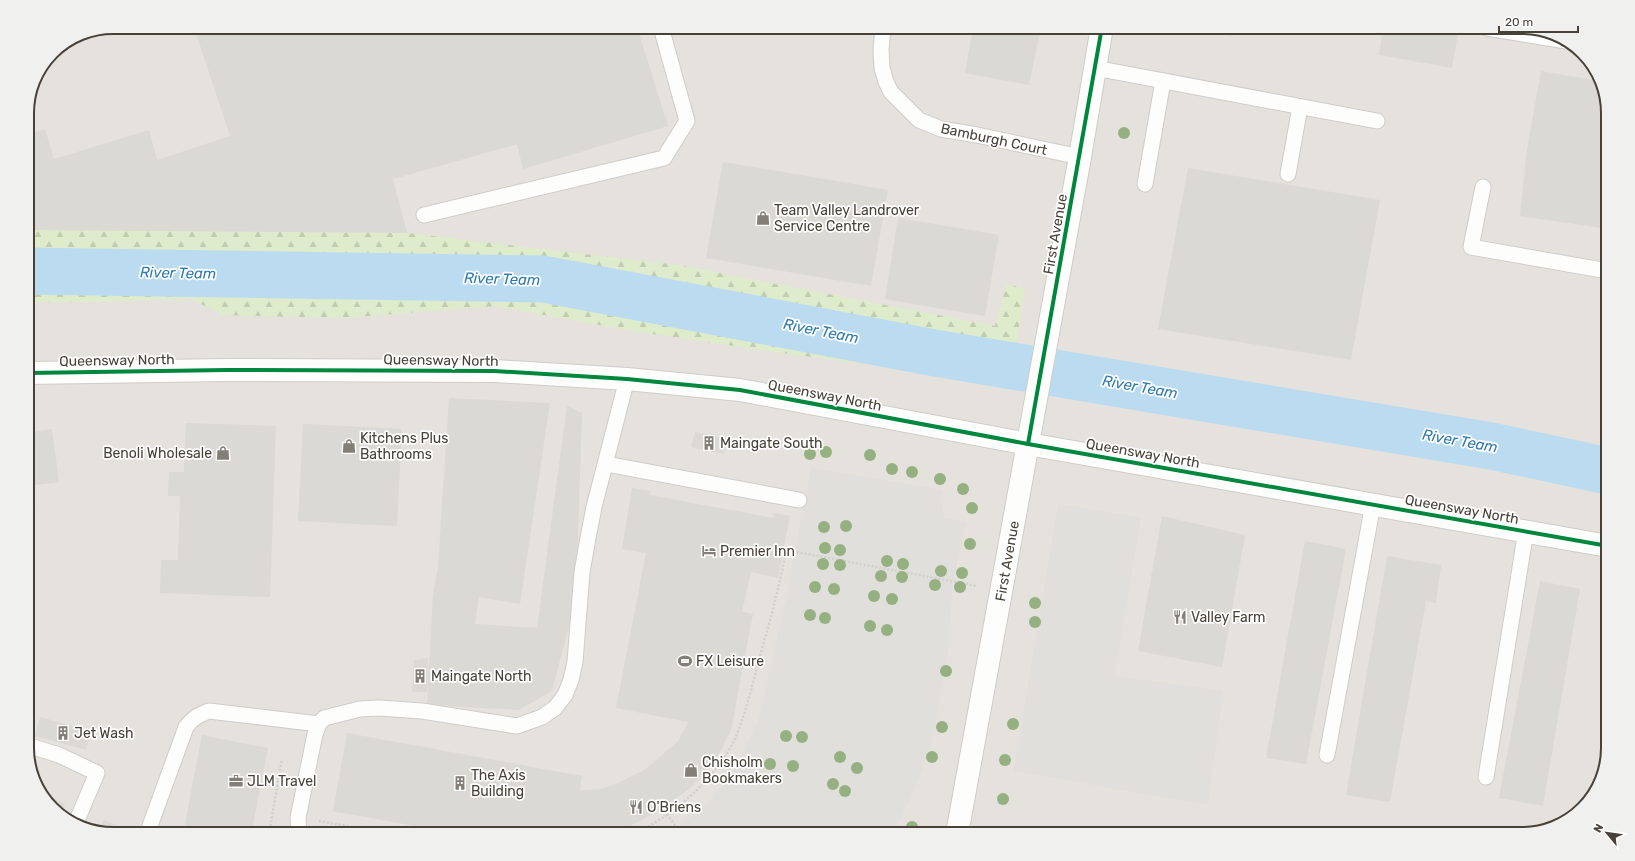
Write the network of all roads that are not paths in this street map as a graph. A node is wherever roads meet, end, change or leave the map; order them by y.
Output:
1 (663, 34) edge
2 (882, 34) edge
3 (1101, 34) edge
4 (1520, 34) edge
5 (1548, 39) edge
6 (1095, 68) junction
7 (1163, 81) junction
8 (1300, 107) junction
9 (1377, 121) dead end
10 (1080, 157) junction
11 (1288, 174) dead end
12 (1145, 184) dead end
13 (1483, 187) dead end
14 (424, 215) dead end
15 (1601, 270) edge
16 (34, 373) edge
17 (627, 379) junction
18 (1028, 444) junction
19 (606, 464) junction
20 (799, 500) dead end
21 (1373, 504) junction
22 (1526, 531) junction
23 (1601, 545) edge
24 (319, 724) junction
25 (34, 747) edge
26 (1327, 755) dead end
27 (1486, 777) dead end
28 (78, 819) edge
29 (150, 827) edge
30 (299, 827) edge
31 (958, 827) edge

1 - 14 lane
2 - 10 lane, Bamburgh Court
3 - 6 street, First Avenue
4 - 5 lane
6 - 7 lane
6 - 10 street, First Avenue
7 - 8 lane
7 - 12 lane
8 - 9 lane
8 - 11 lane
10 - 18 street, First Avenue
13 - 15 lane
16 - 17 street, Queensway North
17 - 18 street, Queensway North
17 - 19 lane
18 - 21 street, Queensway North
18 - 31 street, First Avenue
19 - 20 lane
19 - 24 lane
21 - 22 street, Queensway North
21 - 26 lane
22 - 23 street, Queensway North
22 - 27 lane
24 - 29 lane
24 - 30 lane
25 - 28 lane

